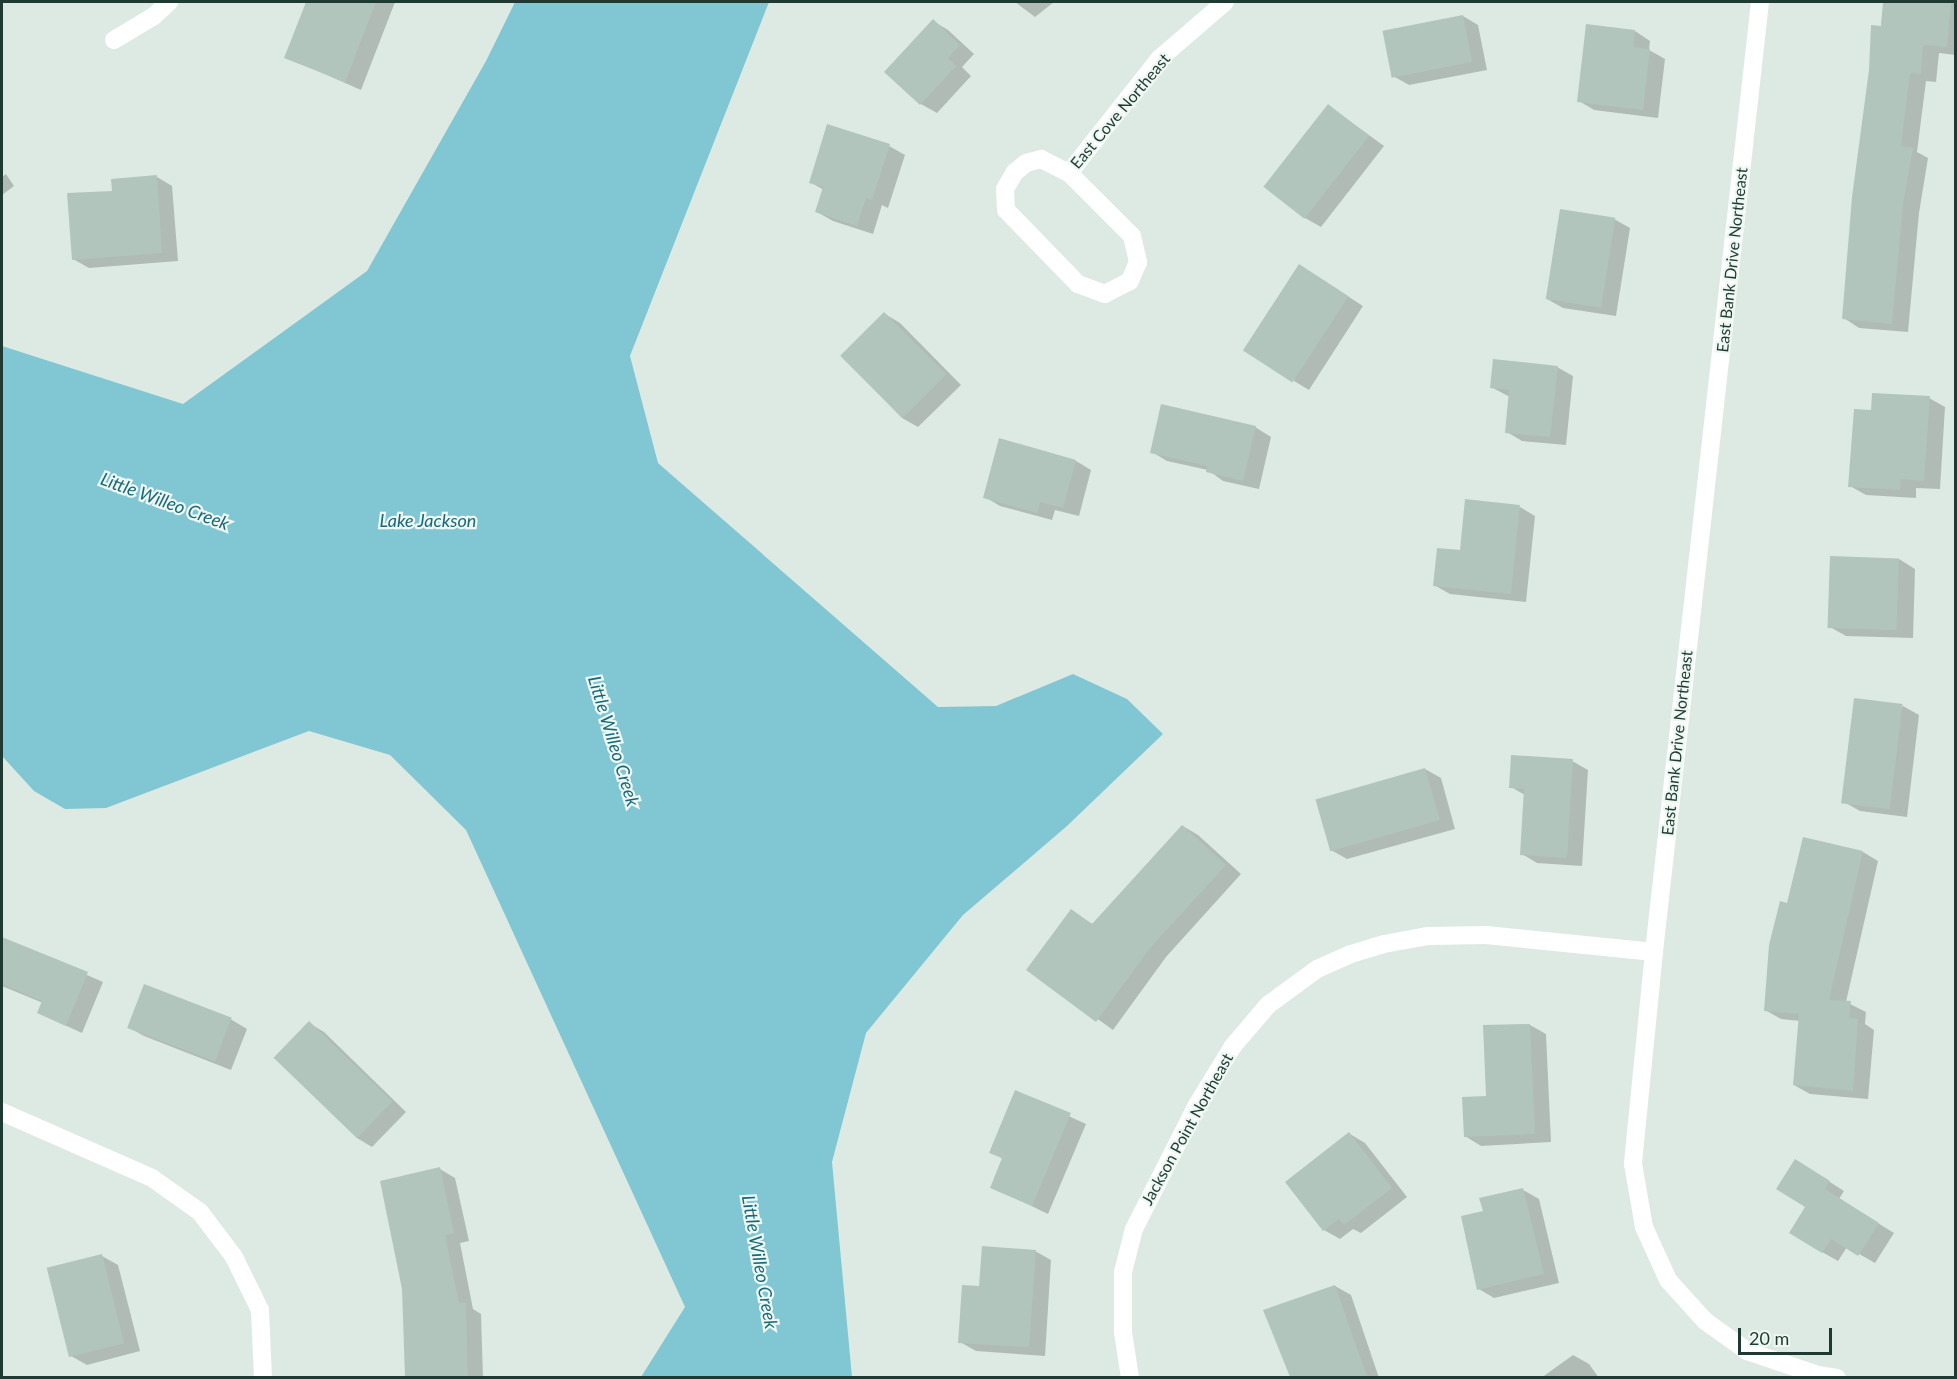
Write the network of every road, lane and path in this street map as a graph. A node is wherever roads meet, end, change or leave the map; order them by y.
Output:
1 (169, 2) edge
2 (1225, 2) edge
3 (1760, 2) edge
4 (114, 40) dead end
5 (1068, 173) junction
6 (1654, 952) junction
7 (2, 1112) edge
8 (263, 1377) edge
9 (1130, 1377) edge
10 (1837, 1377) edge

1 - 4 street
2 - 5 street, East Cove Northeast
3 - 6 street, East Bank Drive Northeast
5 - 5 street, East Cove Northeast
6 - 9 street, Jackson Point Northeast
6 - 10 street, East Bank Drive Northeast
7 - 8 street

